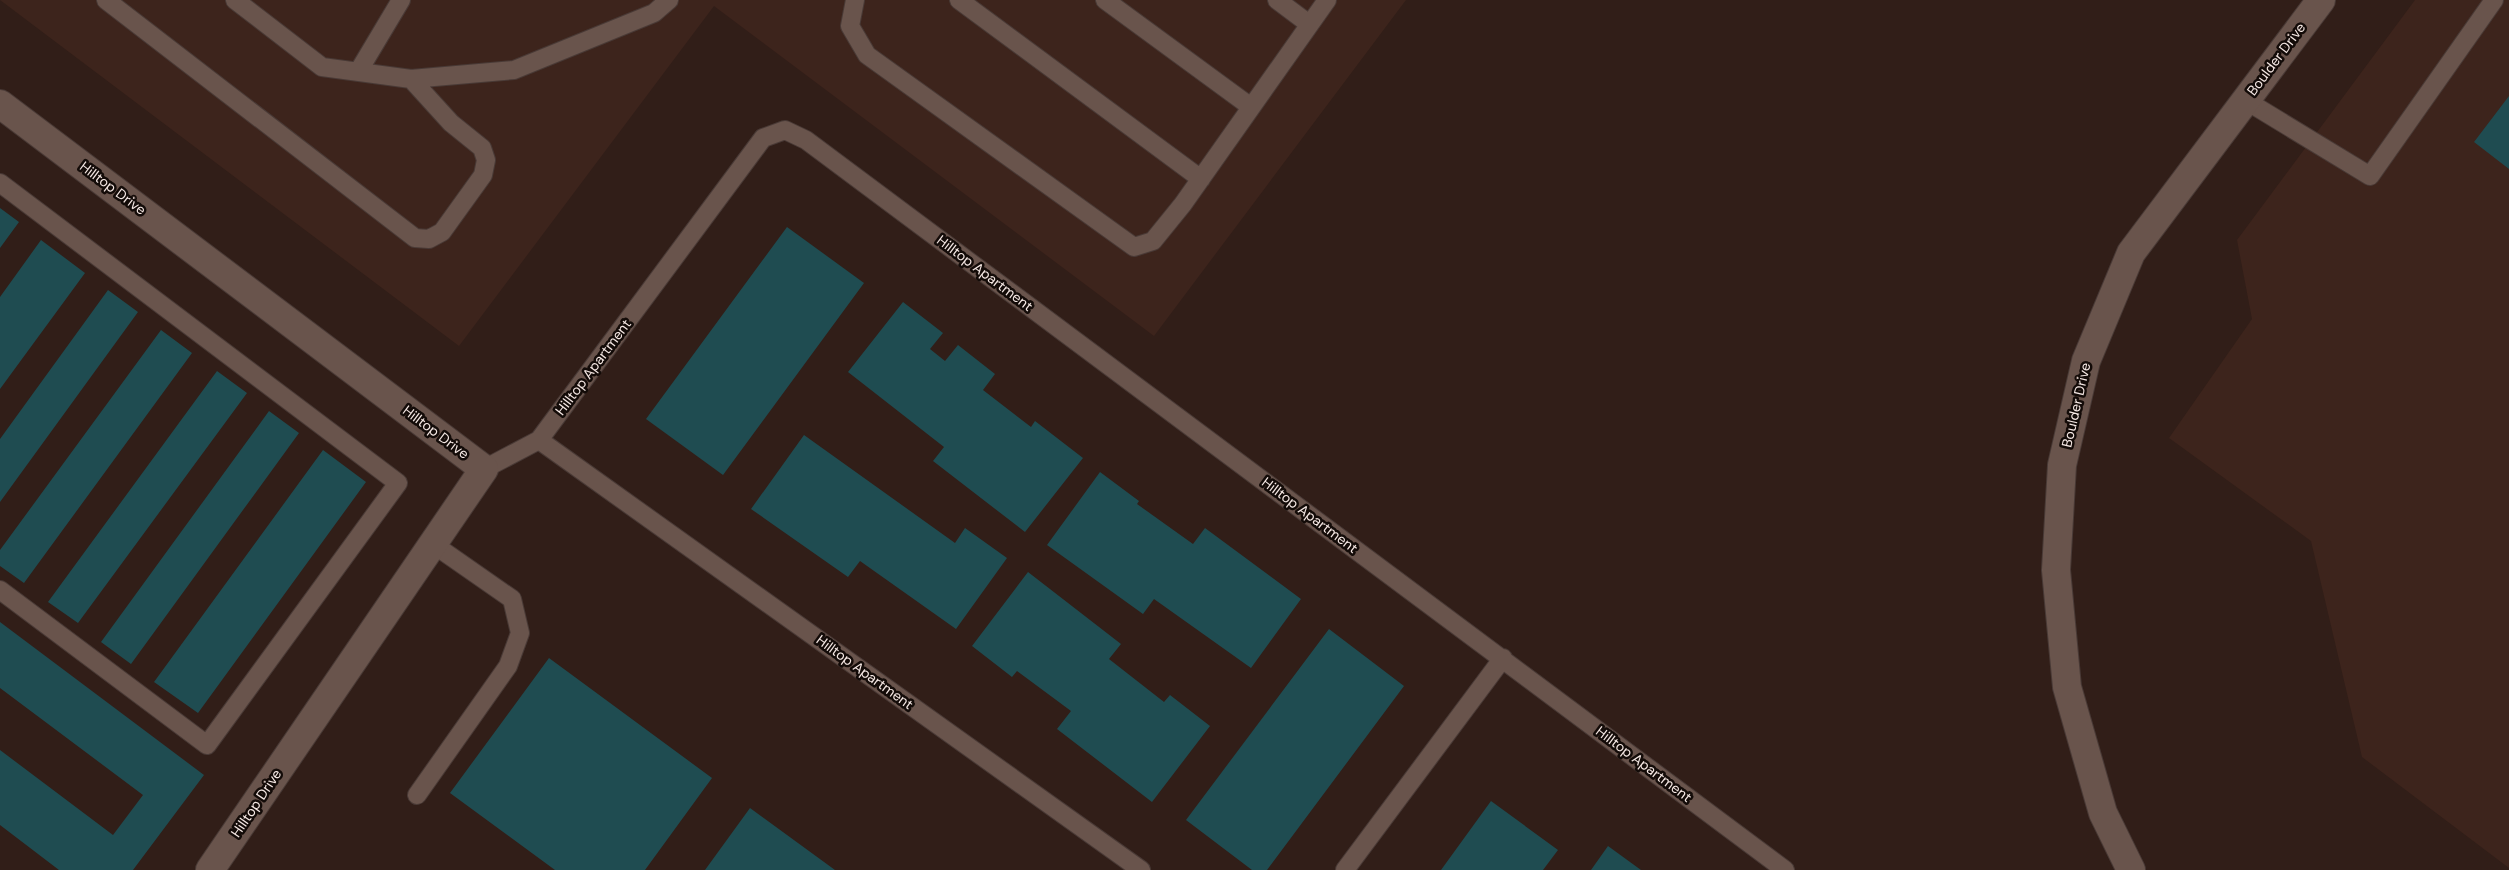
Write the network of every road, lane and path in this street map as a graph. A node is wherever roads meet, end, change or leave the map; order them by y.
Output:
1 (106, 0) edge
2 (235, 0) edge
3 (401, 0) edge
4 (670, 0) edge
5 (855, 0) edge
6 (959, 0) edge
7 (1105, 0) edge
8 (1277, 0) edge
9 (1327, 0) edge
10 (2320, 0) edge
11 (2494, 0) edge
12 (651, 7) edge
13 (1310, 24) junction
14 (358, 72) junction
15 (411, 79) junction
16 (2245, 100) junction
17 (0, 104) edge
18 (1251, 108) junction
19 (1201, 179) junction
20 (0, 183) edge
21 (539, 440) junction
22 (484, 469) junction
23 (433, 544) junction
24 (0, 590) edge
25 (1503, 658) junction
26 (417, 795) dead end
27 (210, 870) edge
28 (1141, 870) edge
29 (1345, 870) edge
30 (1785, 870) edge
31 (2131, 870) edge

1 - 15 lane
2 - 14 lane
3 - 14 lane
4 - 12 lane
5 - 19 lane
6 - 19 lane
7 - 18 lane
8 - 13 lane
9 - 13 lane
10 - 16 street, Boulder Drive
11 - 16 lane
12 - 15 lane
13 - 18 lane
14 - 15 lane
16 - 31 street, Boulder Drive
17 - 22 street, Hilltop Drive
18 - 19 lane
20 - 24 lane
21 - 22 lane, Hilltop Apartment
21 - 25 lane, Hilltop Apartment
21 - 28 lane, Hilltop Apartment
22 - 23 street, Hilltop Drive
23 - 26 lane
23 - 27 street, Hilltop Drive
25 - 29 lane
25 - 30 lane, Hilltop Apartment

